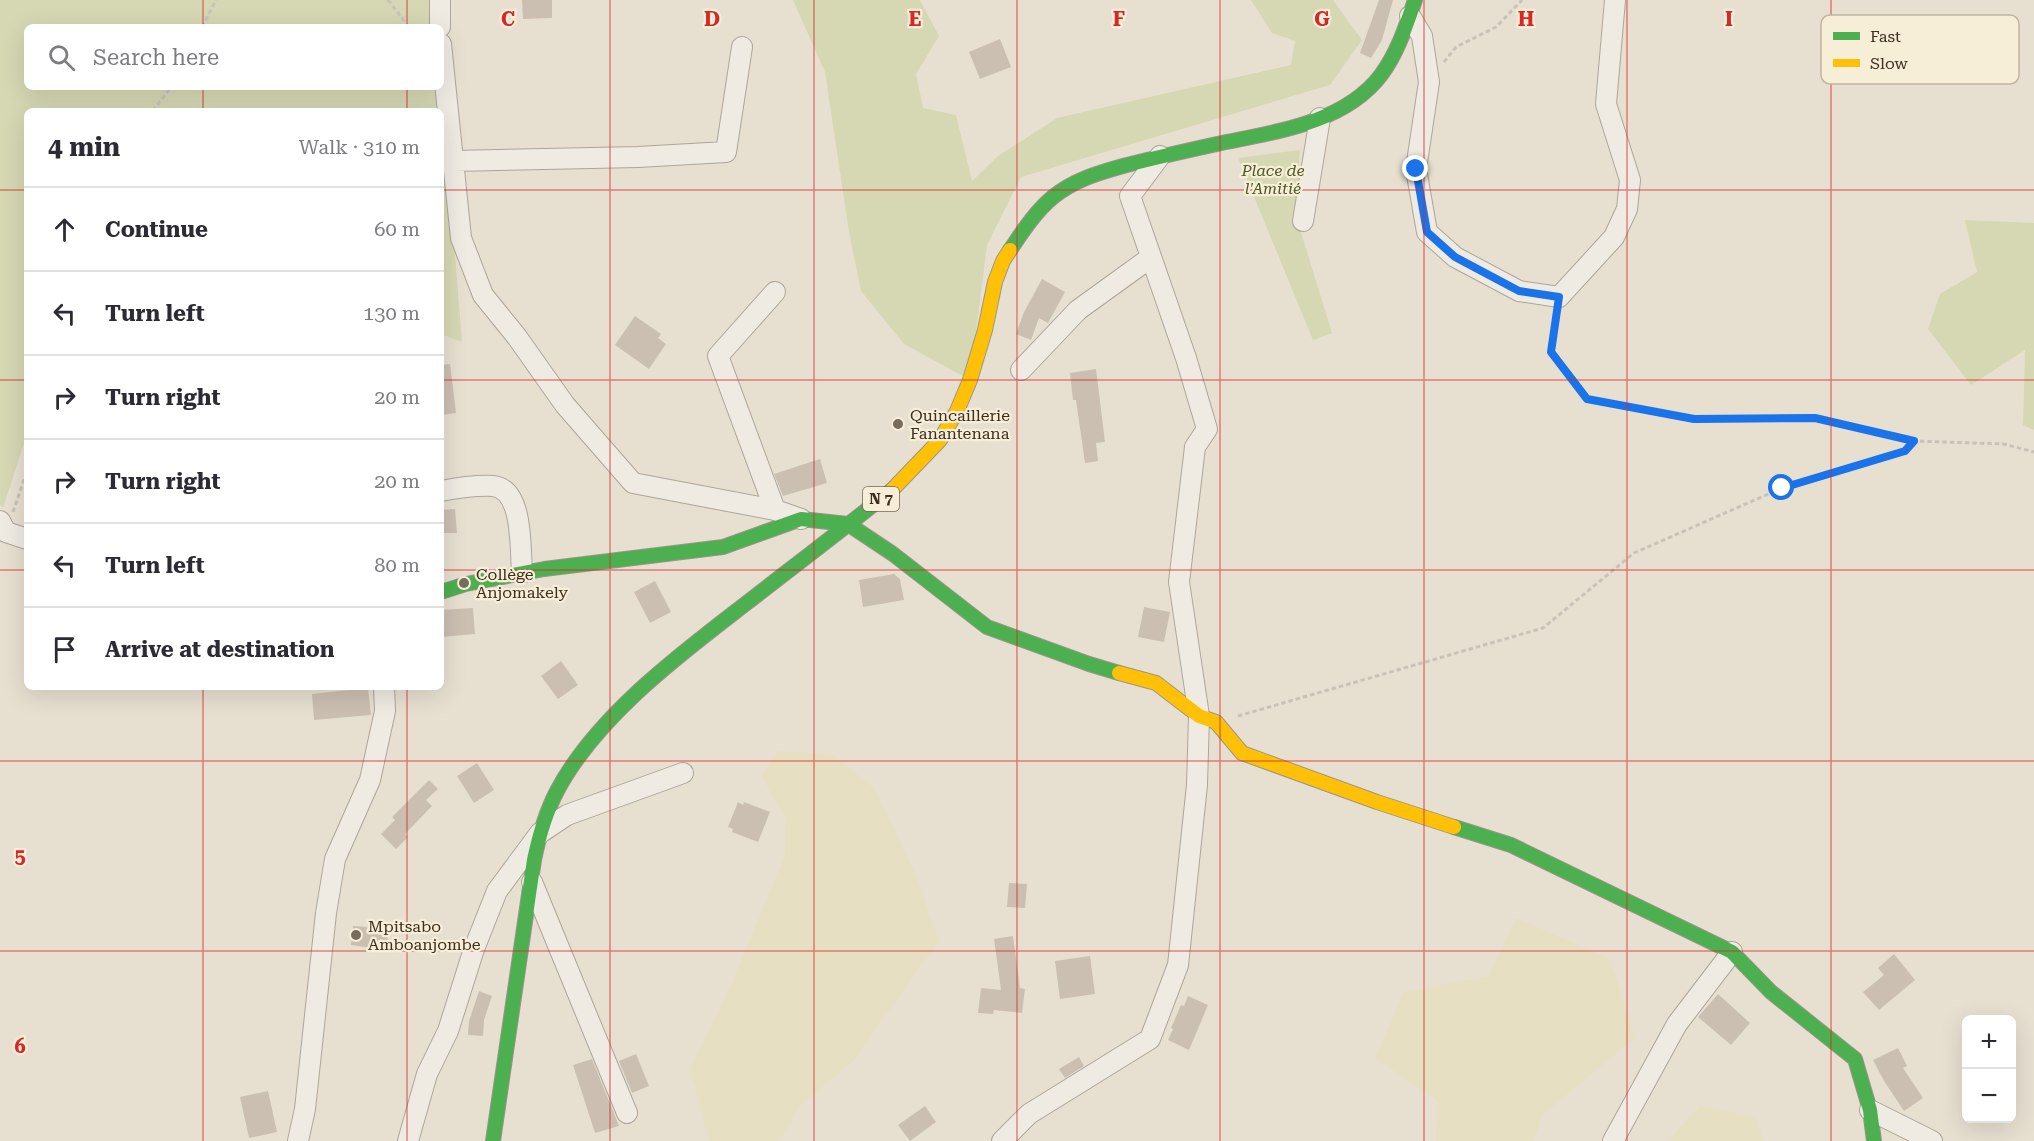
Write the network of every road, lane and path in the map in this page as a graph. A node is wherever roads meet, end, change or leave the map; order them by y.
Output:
1 (216, 0) edge
2 (388, 0) edge
3 (440, 0) edge
4 (1522, 0) edge
5 (1615, 0) edge
6 (1412, 8) edge
7 (204, 24) edge
8 (407, 24) edge
9 (440, 24) edge
10 (742, 47) dead end
11 (444, 73) edge
12 (1429, 82) junction
13 (169, 90) edge
14 (155, 108) edge
15 (1320, 118) junction
16 (1160, 156) junction
17 (453, 161) junction
18 (1303, 221) dead end
19 (1150, 258) junction
20 (775, 292) dead end
21 (1559, 297) junction
22 (1021, 370) dead end
23 (1914, 441) junction
24 (2034, 452) edge
25 (24, 478) edge
26 (444, 491) edge
27 (775, 510) junction
28 (801, 519) junction
29 (848, 524) junction
30 (3, 526) edge
31 (24, 537) edge
32 (522, 573) junction
33 (444, 591) edge
34 (384, 690) edge
35 (1207, 719) junction
36 (683, 773) dead end
37 (540, 832) junction
38 (532, 882) junction
39 (1732, 952) junction
40 (1870, 1110) junction
41 (627, 1113) dead end
42 (298, 1141) edge
43 (408, 1141) edge
44 (493, 1141) edge
45 (1002, 1141) edge
46 (1613, 1141) edge
47 (1874, 1141) edge
48 (1932, 1141) edge

1 - 7 path
2 - 8 path
3 - 9 street
4 - 12 path
5 - 21 street
6 - 12 street
6 - 15 street, N 7
10 - 17 street
11 - 17 street
12 - 21 street
13 - 14 path
15 - 16 street, N 7
15 - 18 street
16 - 19 street
16 - 29 street, N 7
17 - 27 street
19 - 22 street
19 - 35 street
20 - 27 street
21 - 23 path
23 - 24 path
23 - 35 path
25 - 30 path
26 - 32 street
27 - 28 street
28 - 29 street
28 - 32 street
29 - 35 street
29 - 37 street, N 7
30 - 31 street
32 - 33 street
34 - 42 street
35 - 39 street
35 - 45 street
36 - 37 street
37 - 38 street, N 7
37 - 43 street
38 - 41 street
38 - 44 street, N 7
39 - 40 street
39 - 46 street
40 - 47 street
40 - 48 street

